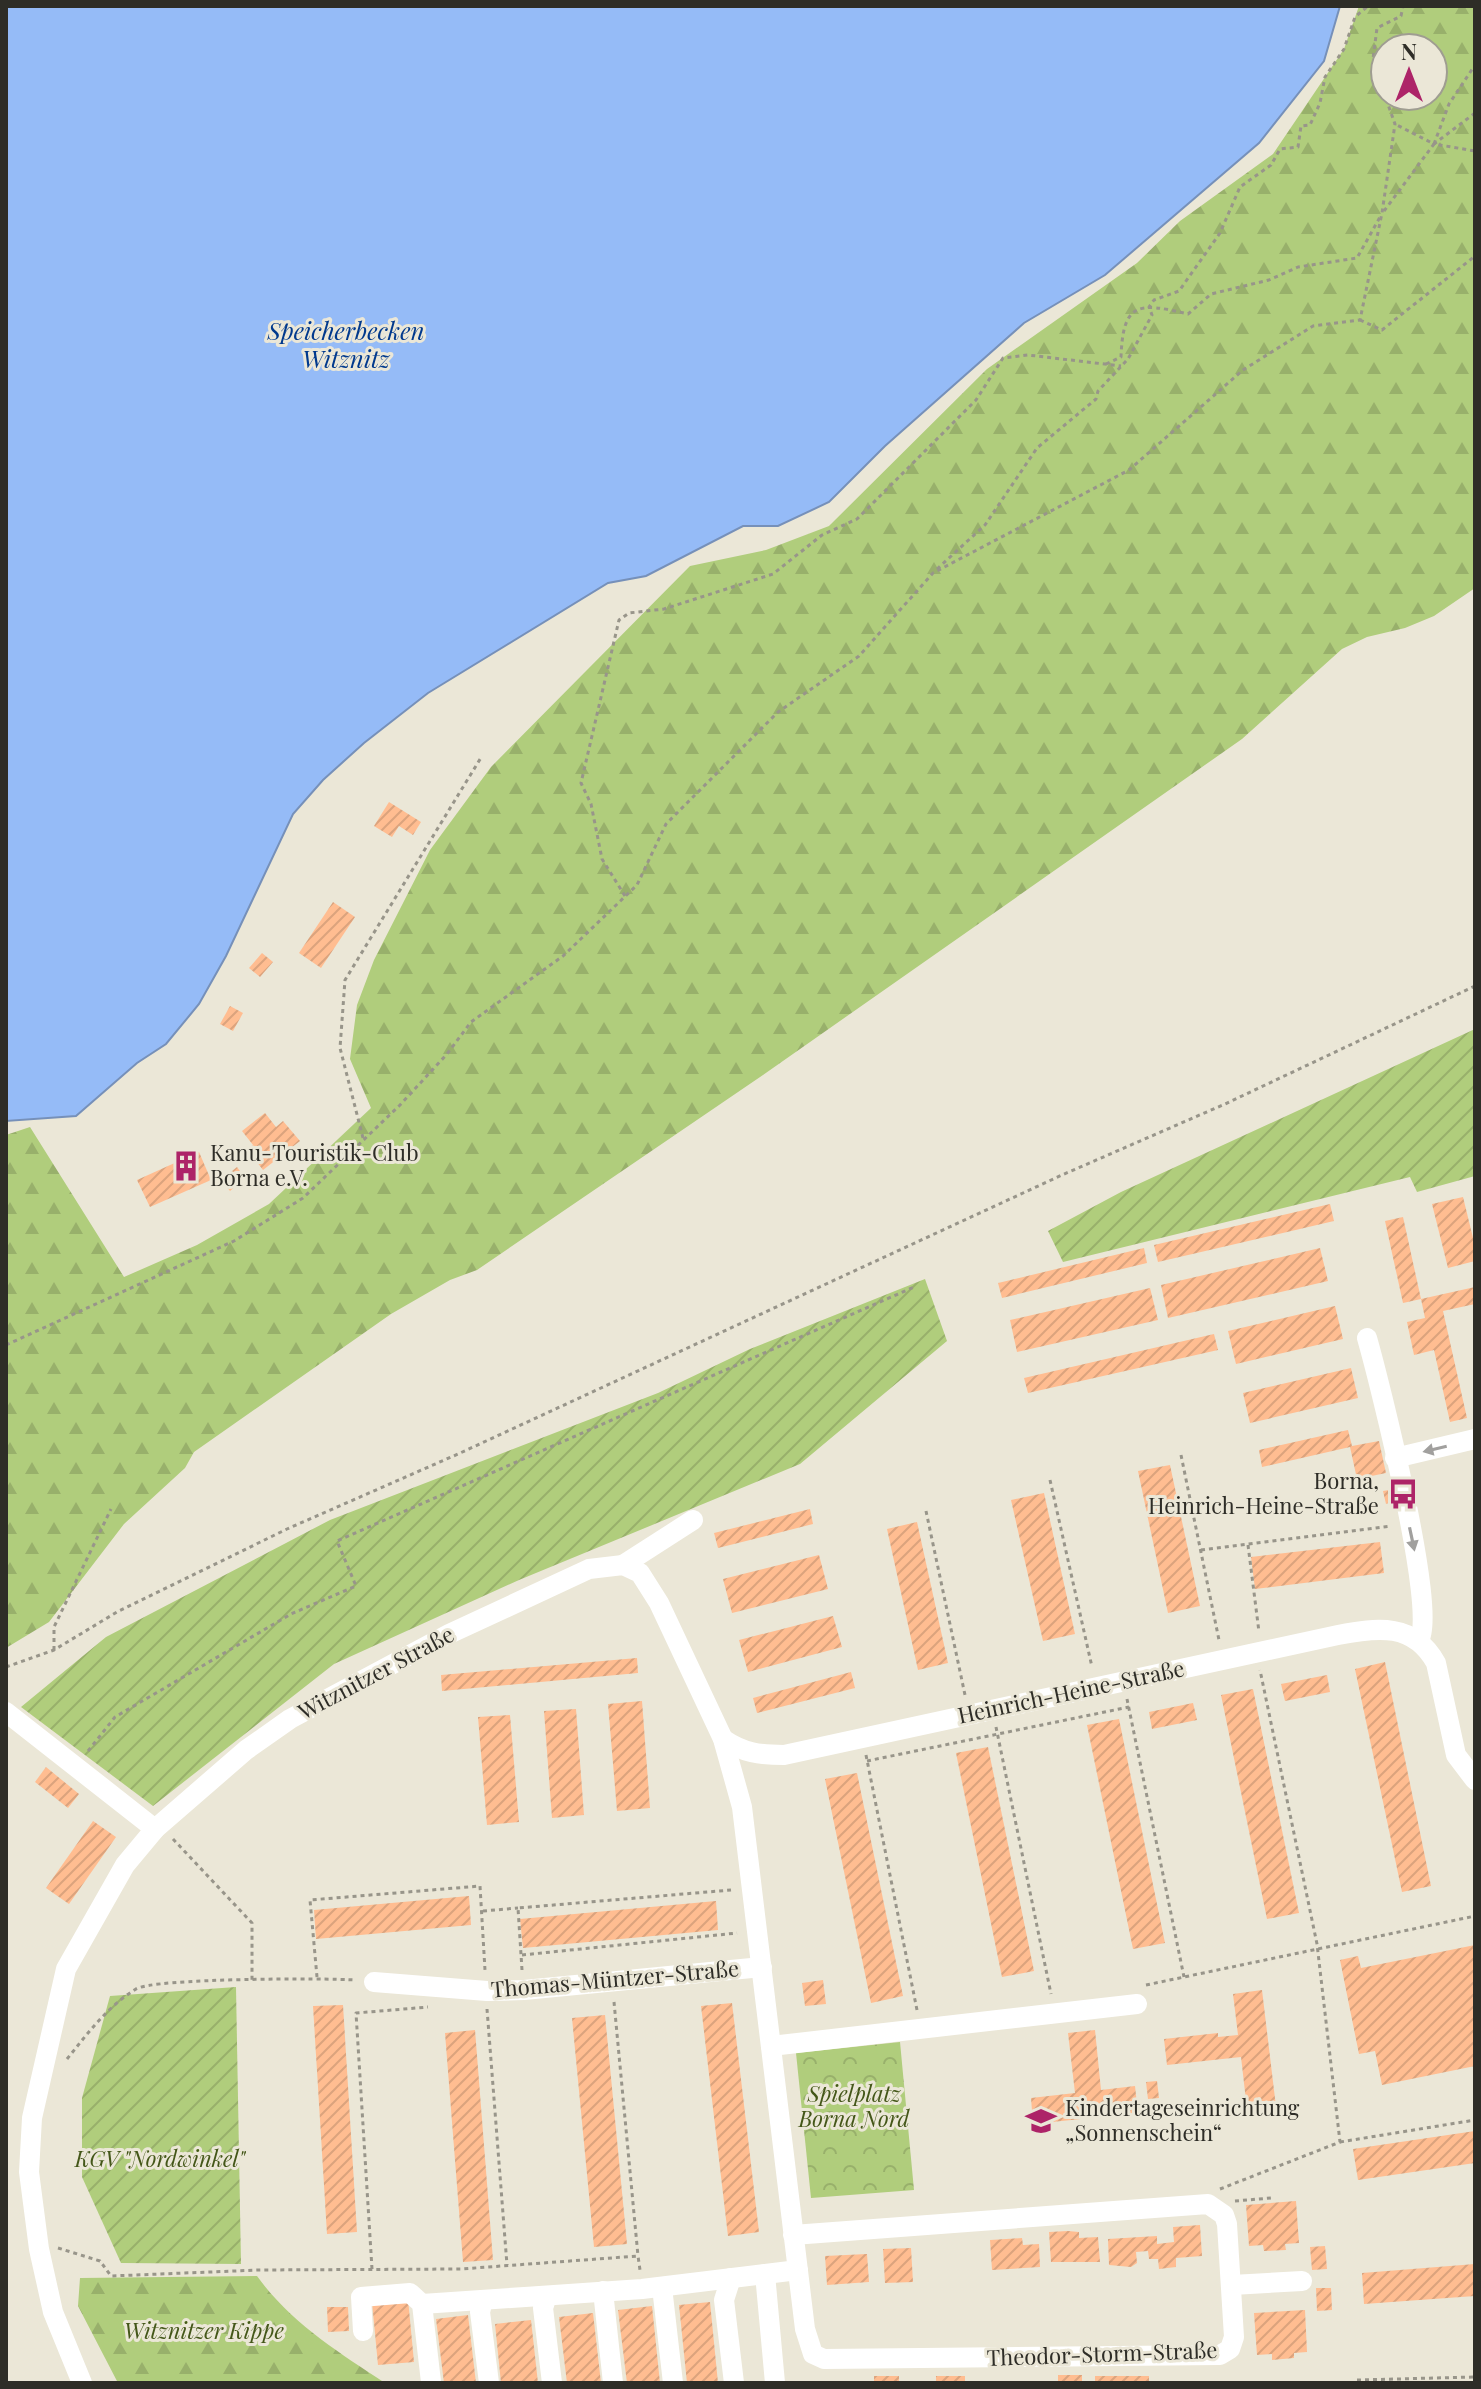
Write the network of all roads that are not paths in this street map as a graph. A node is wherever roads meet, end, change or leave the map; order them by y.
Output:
1 (1367, 1338) dead end
2 (1475, 1439) edge
3 (1395, 1458) junction
4 (693, 1520) dead end
5 (623, 1565) junction
6 (1419, 1640) junction
7 (6, 1712) edge
8 (723, 1739) junction
9 (1475, 1780) edge
10 (156, 1828) junction
11 (762, 1967) junction
12 (374, 1982) road end
13 (1137, 2004) road end
14 (771, 2046) junction
15 (793, 2235) junction
16 (798, 2270) junction
17 (765, 2274) junction
18 (731, 2278) junction
19 (1302, 2281) dead end
20 (1232, 2285) junction
21 (652, 2288) junction
22 (603, 2291) junction
23 (547, 2296) junction
24 (483, 2300) junction
25 (422, 2304) junction
26 (363, 2331) dead end
27 (431, 2382) edge
28 (82, 2383) edge
29 (489, 2383) edge
30 (552, 2383) edge
31 (613, 2383) edge
32 (673, 2383) edge
33 (734, 2383) edge
34 (775, 2383) edge

1 - 3 street
2 -> 3 street
3 -> 6 street
4 - 5 street, Witznitzer Straße
5 - 8 street
5 - 10 street, Witznitzer Straße
6 - 8 street, Heinrich-Heine-Straße
6 - 9 street
7 - 10 street
8 - 11 street, Thomas-Müntzer-Straße
10 - 28 street, Witznitzer Straße
11 - 12 street, Thomas-Müntzer-Straße
11 - 14 street, Thomas-Müntzer-Straße
13 - 14 street
14 - 15 street, Thomas-Müntzer-Straße
15 - 16 street, Theodor-Storm-Straße
15 - 20 street, Theodor-Storm-Straße
16 - 17 street
16 - 20 street, Theodor-Storm-Straße
17 - 18 street
17 - 34 street
18 - 21 street
18 - 33 street
19 - 20 street
21 - 22 street
21 - 32 street
22 - 23 street
22 - 31 street
23 - 24 street
23 - 30 street
24 - 25 street
24 - 29 street
25 - 26 street
25 - 27 street

